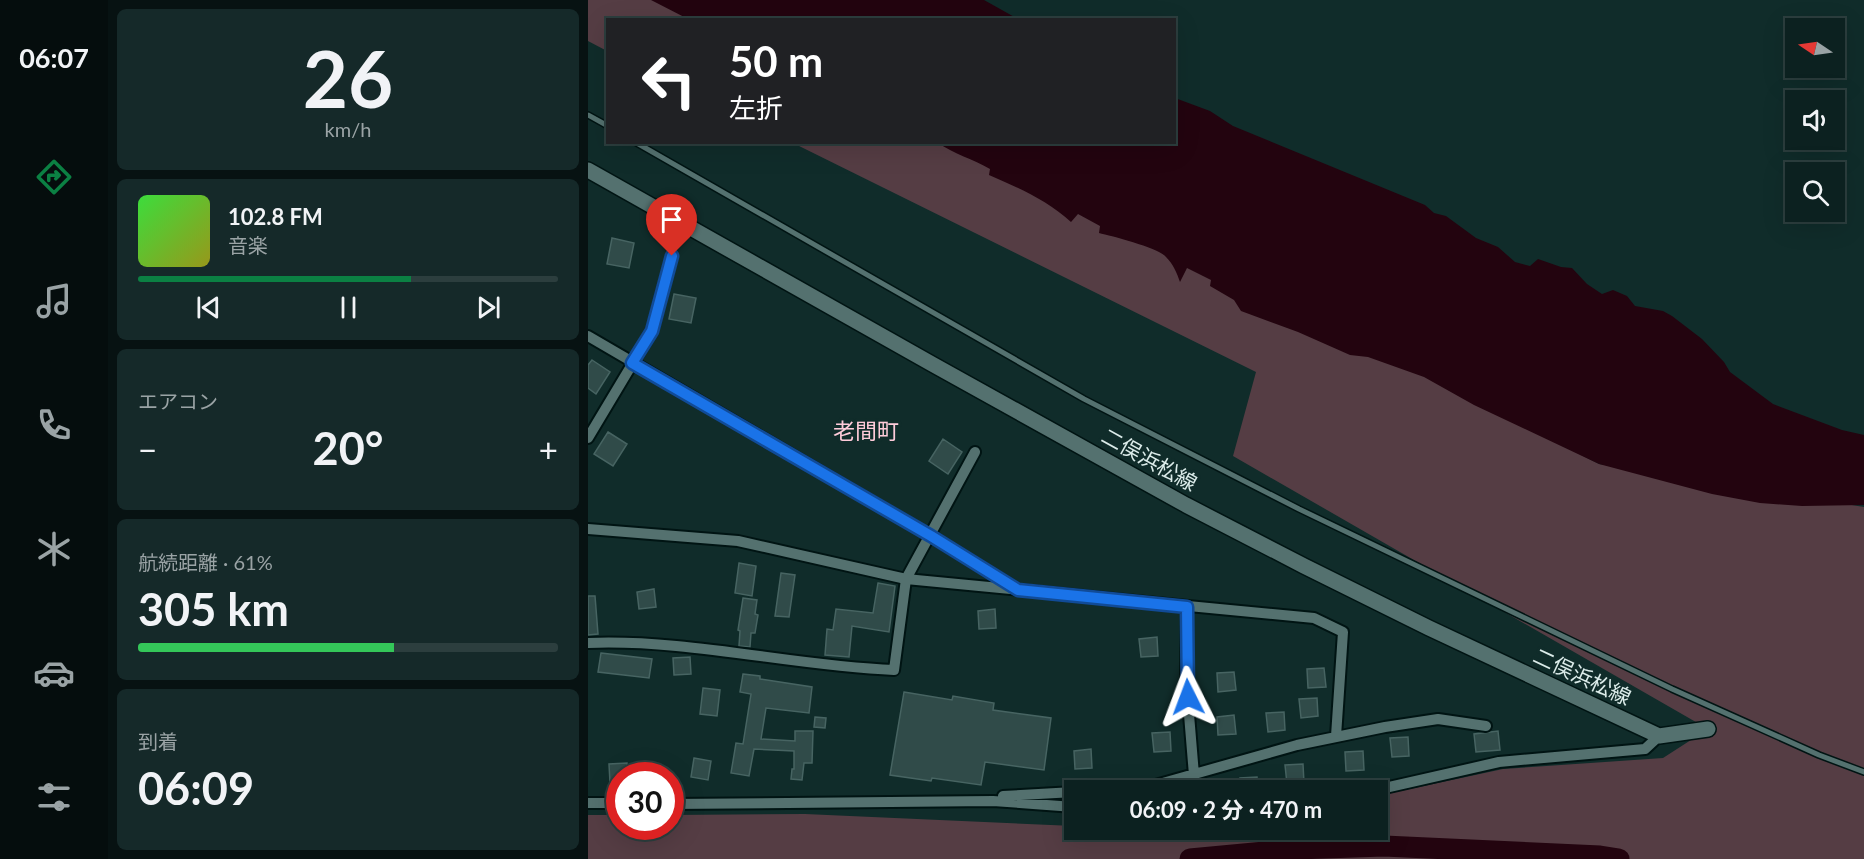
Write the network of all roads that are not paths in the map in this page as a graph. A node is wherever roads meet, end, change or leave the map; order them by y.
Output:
1 (588, 115) edge
2 (606, 125) edge
3 (638, 144) edge
4 (588, 170) edge
5 (672, 256) dead end
6 (588, 336) edge
7 (632, 363) junction
8 (588, 438) edge
9 (975, 452) dead end
10 (588, 529) edge
11 (931, 536) junction
12 (906, 579) junction
13 (1018, 590) junction
14 (1187, 607) junction
15 (588, 643) edge
16 (1485, 726) dead end
17 (1708, 729) dead end
18 (1336, 736) junction
19 (1659, 736) junction
20 (1864, 772) edge
21 (1194, 775) junction
22 (1175, 780) edge
23 (1388, 787) edge
24 (1064, 793) edge
25 (967, 801) junction
26 (588, 803) edge
27 (606, 803) edge
28 (684, 804) edge
29 (1064, 806) edge

1 - 2 lane
3 - 20 lane
4 - 19 main road, 二俣浜松線
5 - 7 street
6 - 7 street
7 - 8 street
7 - 11 street
9 - 11 street
10 - 12 street
11 - 12 street
11 - 13 street
12 - 13 street
12 - 15 street
13 - 14 street
14 - 18 street
14 - 21 street
16 - 18 street
17 - 19 main road
18 - 21 street
19 - 23 street
21 - 22 street
24 - 25 street
25 - 28 street
25 - 29 street
26 - 27 street

